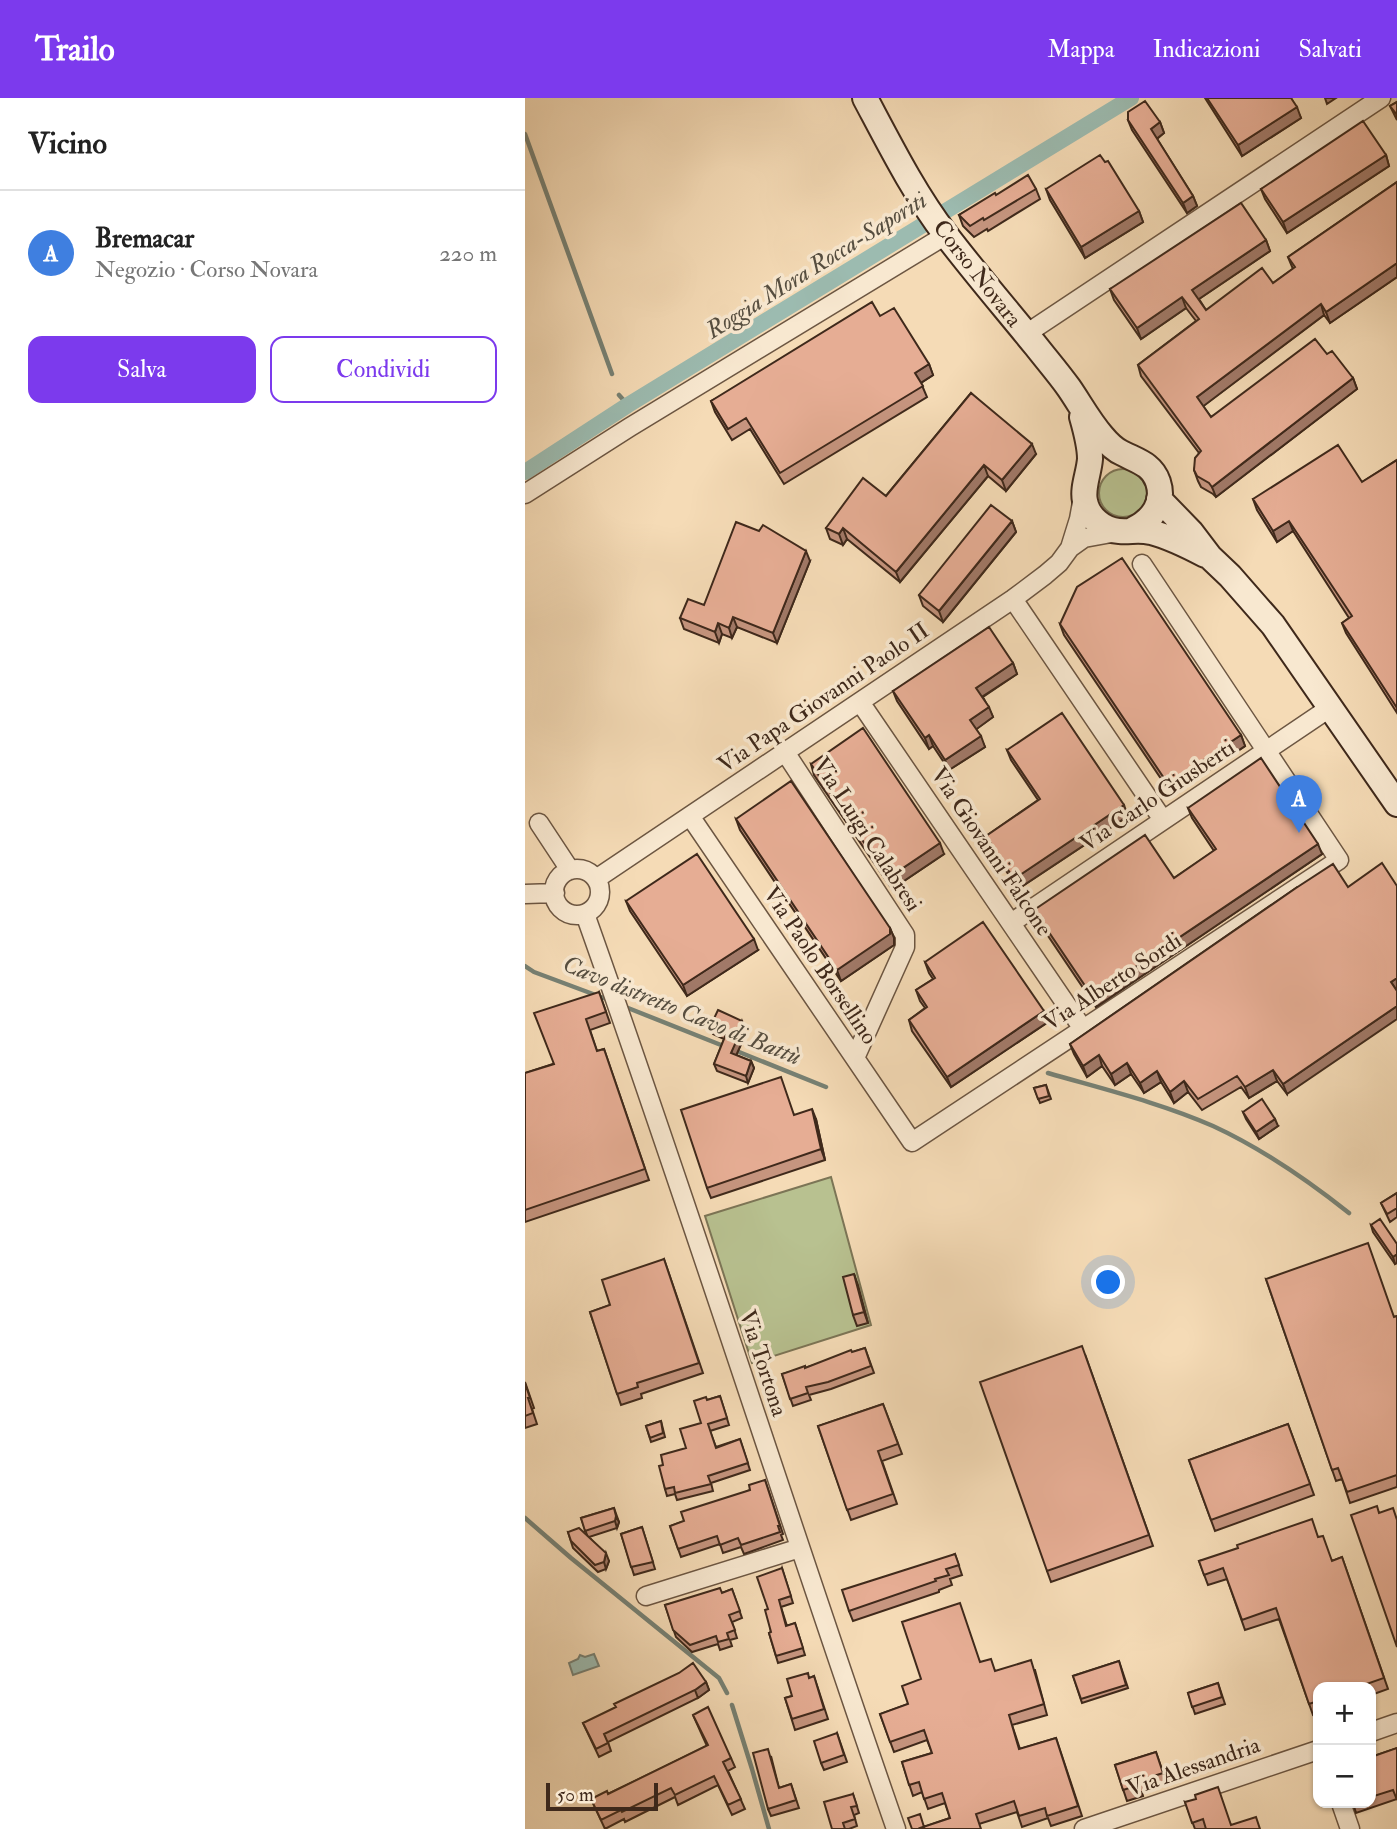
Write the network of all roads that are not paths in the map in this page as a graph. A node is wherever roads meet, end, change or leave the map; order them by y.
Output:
1 (865, 98) edge
2 (1381, 98) edge
3 (938, 223) junction
4 (1026, 334) junction
5 (1079, 406) junction
6 (1134, 458) junction
7 (1085, 484) junction
8 (525, 494) edge
9 (1159, 499) junction
10 (1128, 530) junction
11 (1070, 548) junction
12 (1210, 557) junction
13 (1142, 564) dead end
14 (1013, 599) junction
15 (860, 702) junction
16 (1331, 707) junction
17 (1266, 751) junction
18 (785, 752) junction
19 (1397, 804) edge
20 (690, 816) junction
21 (1163, 820) junction
22 (539, 823) dead end
23 (570, 870) junction
24 (596, 879) junction
25 (555, 893) junction
26 (525, 894) edge
27 (585, 914) junction
28 (1011, 923) junction
29 (1083, 1029) junction
30 (855, 1058) junction
31 (912, 1142) joint
32 (800, 1548) junction
33 (646, 1596) dead end
34 (1397, 1723) edge
35 (1376, 1730) edge
36 (1313, 1752) edge
37 (1343, 1808) edge
38 (896, 1829) edge
39 (1084, 1829) edge
40 (1350, 1829) edge

1 - 3 main road, Corso Novara
2 - 4 street
3 - 4 main road, Corso Novara
3 - 8 street
4 - 5 main road, Corso Novara
5 - 6 main road, Corso Novara
5 - 7 main road, Corso Novara
6 - 7 main road
6 - 9 main road, Corso Novara
7 - 10 main road, Corso Novara
7 - 11 street, Via Papa Giovanni Paolo II
9 - 10 main road
9 - 12 main road, Corso Novara
10 - 11 street, Via Papa Giovanni Paolo II
10 - 12 main road, Corso Novara
11 - 14 street, Via Papa Giovanni Paolo II
12 - 16 main road, Corso Novara
13 - 17 street
14 - 15 street, Via Papa Giovanni Paolo II
14 - 21 street
15 - 18 street, Via Papa Giovanni Paolo II
15 - 28 street, Via Giovanni Falcone
16 - 17 street, Via Carlo Giusberti
16 - 19 main road, Corso Novara
17 - 21 street, Via Carlo Giusberti
17 - 29 street, Via Alberto Sordi
18 - 20 street, Via Papa Giovanni Paolo II
18 - 30 street, Via Luigi Calabresi
20 - 24 street, Via Papa Giovanni Paolo II
20 - 30 street, Via Paolo Borsellino
21 - 28 street, Via Carlo Giusberti
22 - 23 street
23 - 24 street
23 - 25 street
24 - 27 street
25 - 26 street
25 - 27 street
27 - 32 street, Via Tortona
28 - 29 street, Via Giovanni Falcone
29 - 31 street, Via Alberto Sordi
30 - 31 street, Via Paolo Borsellino
32 - 33 street
32 - 38 street, Via Tortona
34 - 35 street
36 - 39 street, Via Alessandria
37 - 40 street

